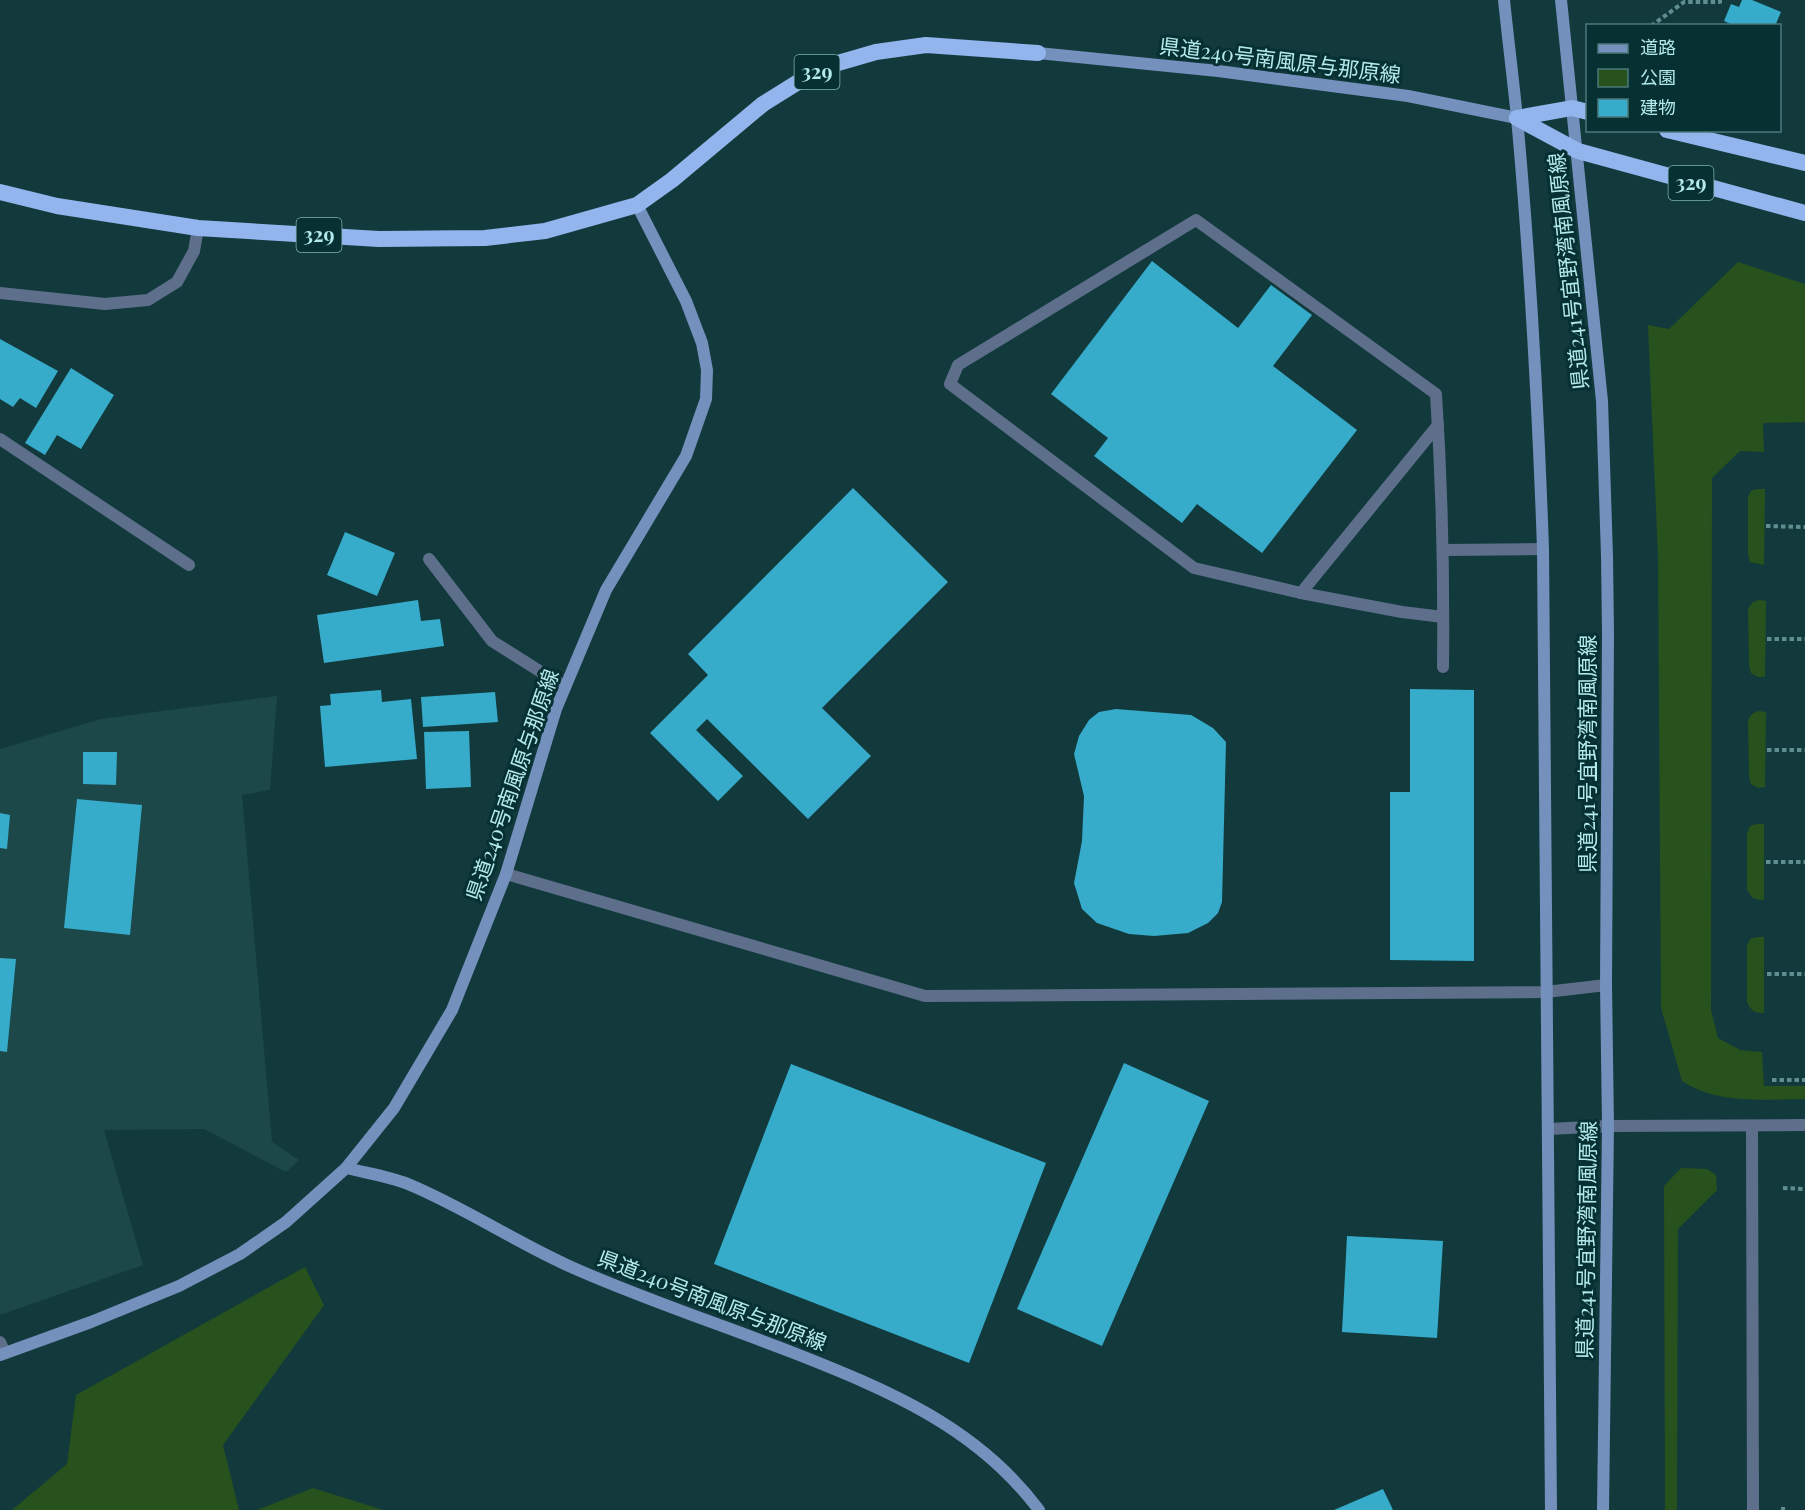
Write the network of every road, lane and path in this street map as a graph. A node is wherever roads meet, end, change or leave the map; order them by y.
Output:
1 (1504, 0) edge
2 (1561, 0) edge
3 (1684, 1) edge
4 (1721, 1) edge
5 (1654, 24) edge
6 (1038, 53) joint
7 (1580, 110) edge
8 (1517, 118) junction
9 (1675, 132) edge
10 (1578, 151) junction
11 (1805, 163) edge
12 (0, 192) edge
13 (637, 206) junction
14 (1805, 213) edge
15 (198, 228) junction
16 (1, 295) edge
17 (1438, 425) junction
18 (0, 438) edge
19 (1766, 526) dead end
20 (1805, 526) edge
21 (1543, 549) junction
22 (1444, 550) junction
23 (429, 559) dead end
24 (189, 565) dead end
25 (1302, 592) junction
26 (1443, 617) junction
27 (1767, 639) dead end
28 (1805, 639) edge
29 (1443, 667) dead end
30 (565, 687) junction
31 (1767, 750) dead end
32 (1805, 750) edge
33 (1766, 862) dead end
34 (1805, 862) edge
35 (506, 874) junction
36 (1767, 974) dead end
37 (1805, 974) edge
38 (1606, 986) junction
39 (1546, 992) junction
40 (1772, 1080) dead end
41 (1805, 1080) edge
42 (1805, 1125) edge
43 (1608, 1126) junction
44 (1752, 1126) junction
45 (1549, 1129) junction
46 (346, 1168) junction
47 (1783, 1188) dead end
48 (1805, 1189) edge
49 (2, 1350) edge
50 (1039, 1510) edge
51 (1551, 1510) edge
52 (1603, 1510) edge
53 (1754, 1510) edge

1 - 8 main road, 県道241号宜野湾南風原線
2 - 7 main road, 県道241号宜野湾南風原線
3 - 4 path
3 - 5 path
6 - 8 main road, 県道240号南風原与那原線
6 - 13 highway, 329
7 - 8 highway
7 - 10 main road, 県道241号宜野湾南風原線
8 - 10 highway, 329
8 - 21 main road, 県道241号宜野湾南風原線
9 - 11 highway, 329
10 - 14 highway, 329
10 - 38 main road, 県道241号宜野湾南風原線
12 - 15 highway, 329
13 - 15 highway, 329
13 - 30 main road, 県道240号南風原与那原線
15 - 16 street
17 - 22 street
17 - 25 street
17 - 25 street
18 - 24 street
19 - 20 path
21 - 22 street
21 - 39 main road, 県道241号宜野湾南風原線
22 - 26 street
23 - 30 street
25 - 26 street
26 - 29 street
27 - 28 path
30 - 35 main road, 県道240号南風原与那原線
31 - 32 path
33 - 34 path
35 - 39 street
35 - 46 main road, 県道240号南風原与那原線
36 - 37 path
38 - 39 street
38 - 43 main road, 県道241号宜野湾南風原線
39 - 45 main road, 県道241号宜野湾南風原線
40 - 41 path
42 - 44 street
43 - 44 street
43 - 45 street
43 - 52 main road, 県道241号宜野湾南風原線
44 - 53 street
45 - 51 main road, 県道241号宜野湾南風原線
46 - 49 main road, 県道240号南風原与那原線
46 - 50 main road, 県道240号南風原与那原線
47 - 48 path

